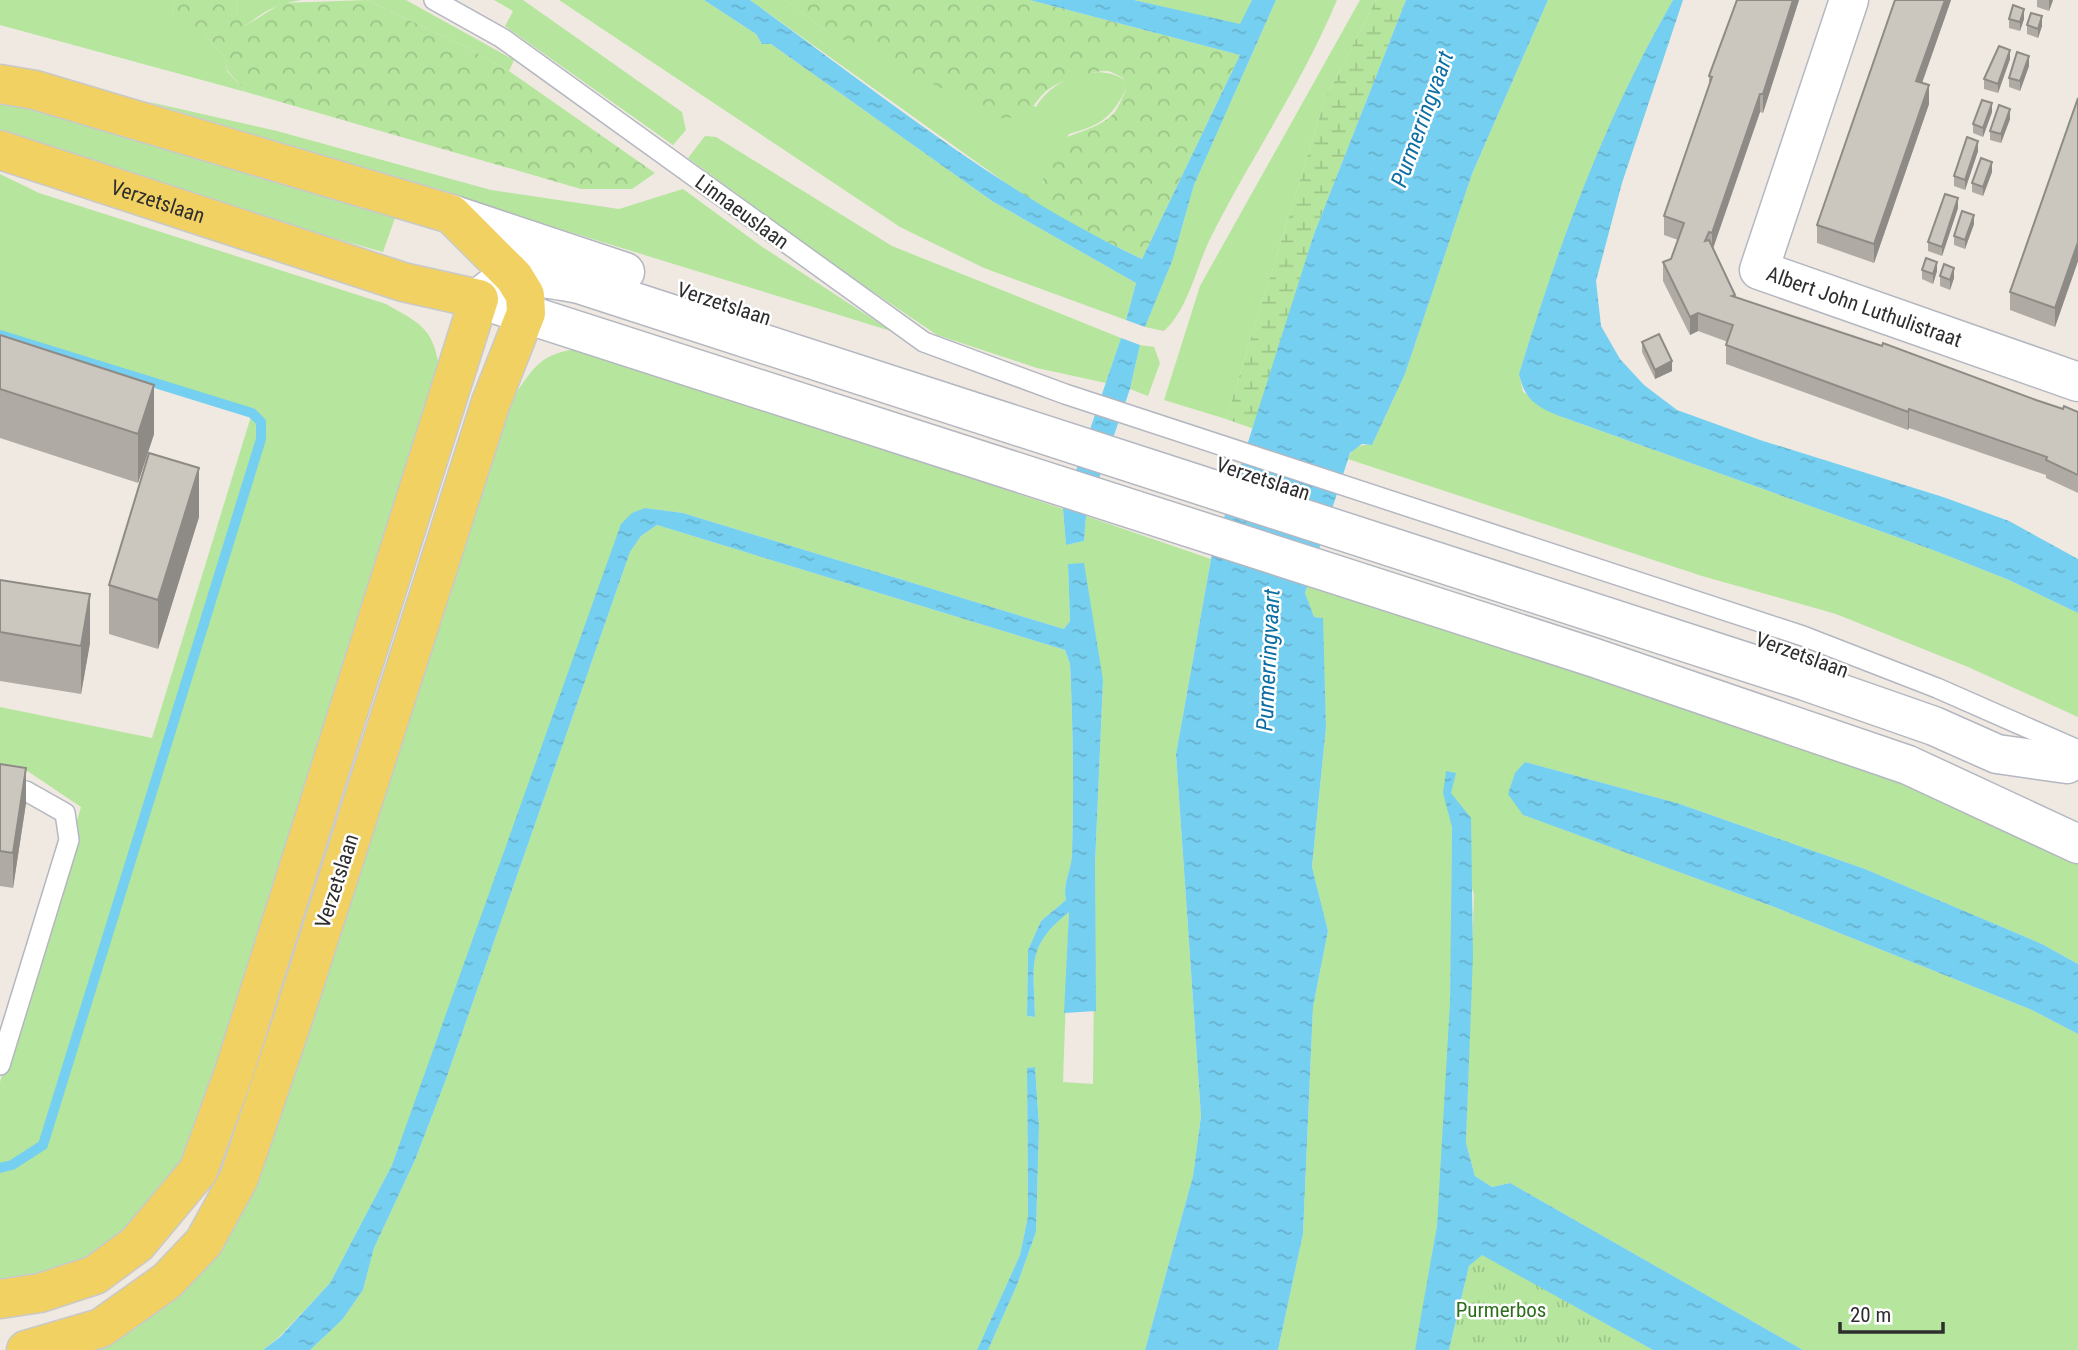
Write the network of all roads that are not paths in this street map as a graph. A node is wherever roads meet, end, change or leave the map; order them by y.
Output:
1 (434, 0) edge
2 (1849, 0) edge
3 (0, 84) edge
4 (0, 150) edge
5 (451, 214) junction
6 (514, 277) junction
7 (479, 299) junction
8 (526, 313) junction
9 (2078, 382) edge
10 (1059, 415) junction
11 (2074, 761) edge
12 (0, 787) edge
13 (2078, 844) edge
14 (0, 1065) edge
15 (0, 1299) edge
16 (26, 1350) edge

1 - 10 lane, Linnaeuslaan
2 - 9 main road, Albert John Luthulistraat
3 - 5 main road, Verzetslaan
4 - 7 main road, Verzetslaan
5 - 6 main road, Verzetslaan
5 - 10 main road, Verzetslaan
6 - 7 main road
6 - 8 main road, Verzetslaan
6 - 10 main road, Verzetslaan
7 - 8 main road, Verzetslaan
7 - 15 main road, Verzetslaan
8 - 13 main road, Verzetslaan
8 - 16 main road, Verzetslaan
10 - 11 main road, Verzetslaan
12 - 14 lane

